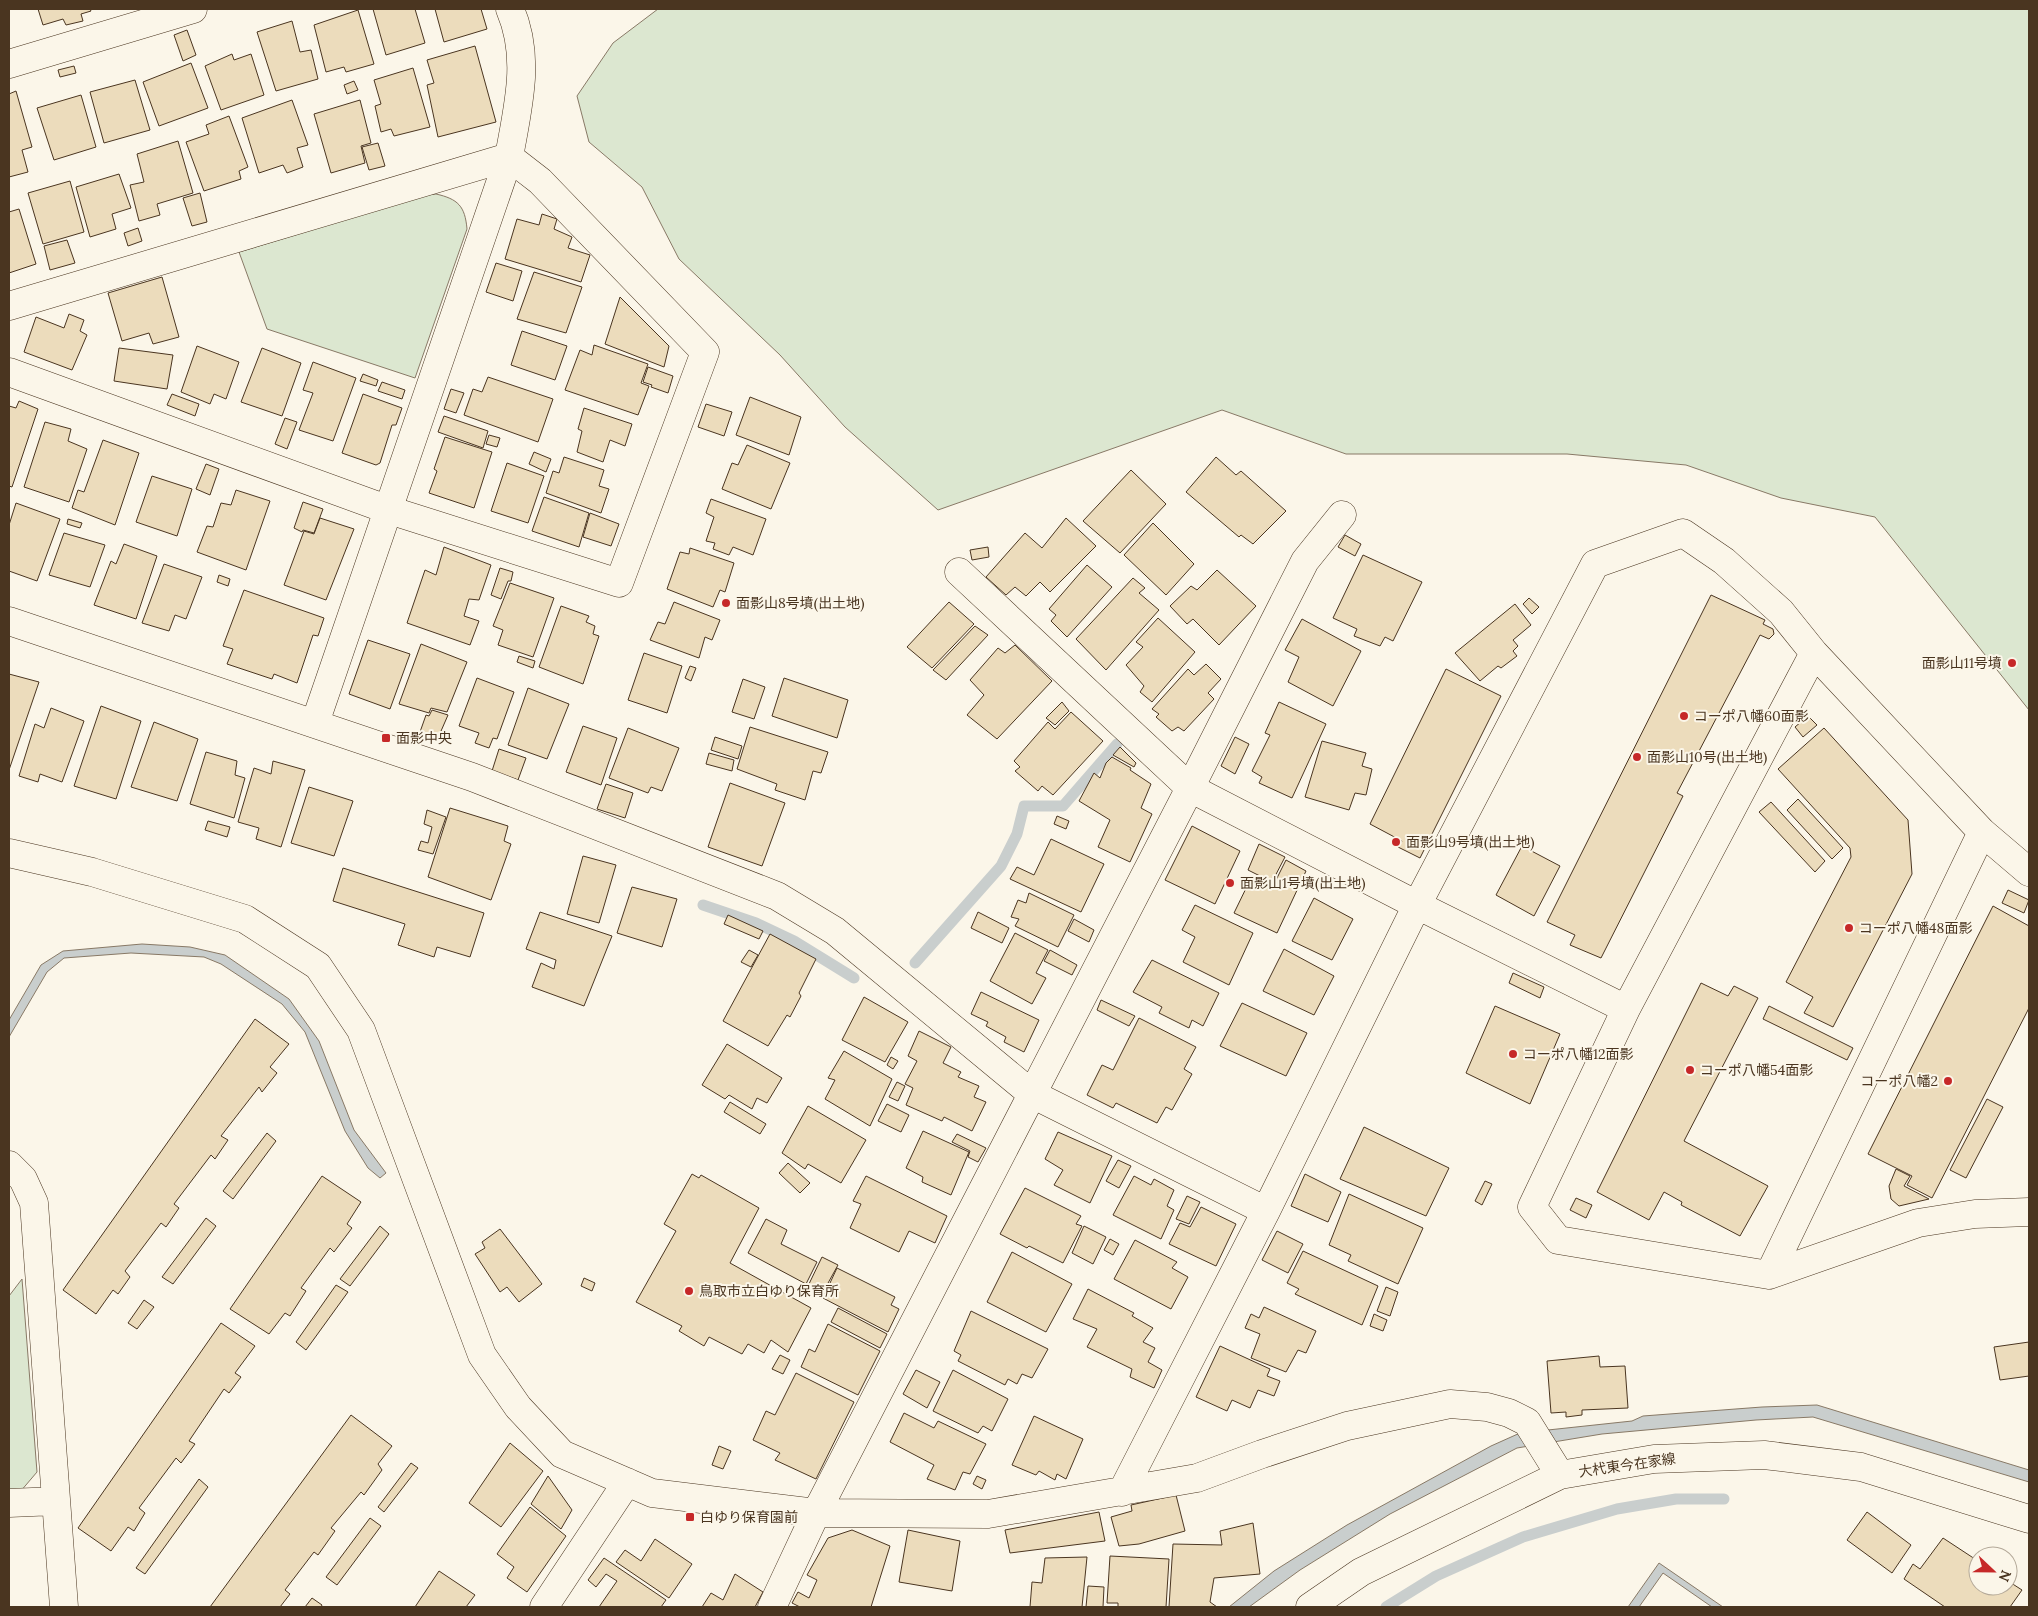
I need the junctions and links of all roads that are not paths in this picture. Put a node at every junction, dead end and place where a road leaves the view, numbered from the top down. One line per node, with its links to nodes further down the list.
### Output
1 (193, 9): 3 (street)
2 (510, 9): 4 (street)
3 (9, 64)
4 (509, 157): 5 (street); 7 (street); 7 (street)
5 (9, 306)
6 (9, 372): 7 (street)
7 (389, 510): 12 (street)
8 (1342, 515): 13 (street)
9 (959, 572): 13 (street)
10 (9, 621): 12 (street)
11 (1814, 653): 14 (street); 17 (street); 18 (street)
12 (316, 724): 19 (street)
13 (1190, 788): 17 (street); 19 (street)
14 (1982, 832): 16 (street); 23 (street)
15 (9, 853): 25 (street)
16 (2029, 872)
17 (1417, 905): 18 (street); 21 (street)
18 (1626, 1009): 23 (street)
19 (1032, 1094): 21 (street); 29 (street)
20 (9, 1165): 27 (street)
21 (1266, 1211): 26 (street)
22 (2029, 1212): 23 (street)
23 (1769, 1275)
24 (1560, 1475): 26 (street); 30 (street, 大杙東今在家線); 34 (street, 大杙東今在家線)
25 (627, 1482): 29 (street); 32 (street)
26 (1122, 1492): 29 (street)
27 (56, 1501): 28 (street); 31 (street)
28 (9, 1503)
29 (816, 1513): 33 (street)
30 (2029, 1519)
31 (64, 1607)
32 (544, 1607)
33 (772, 1607)
34 (1310, 1607)

